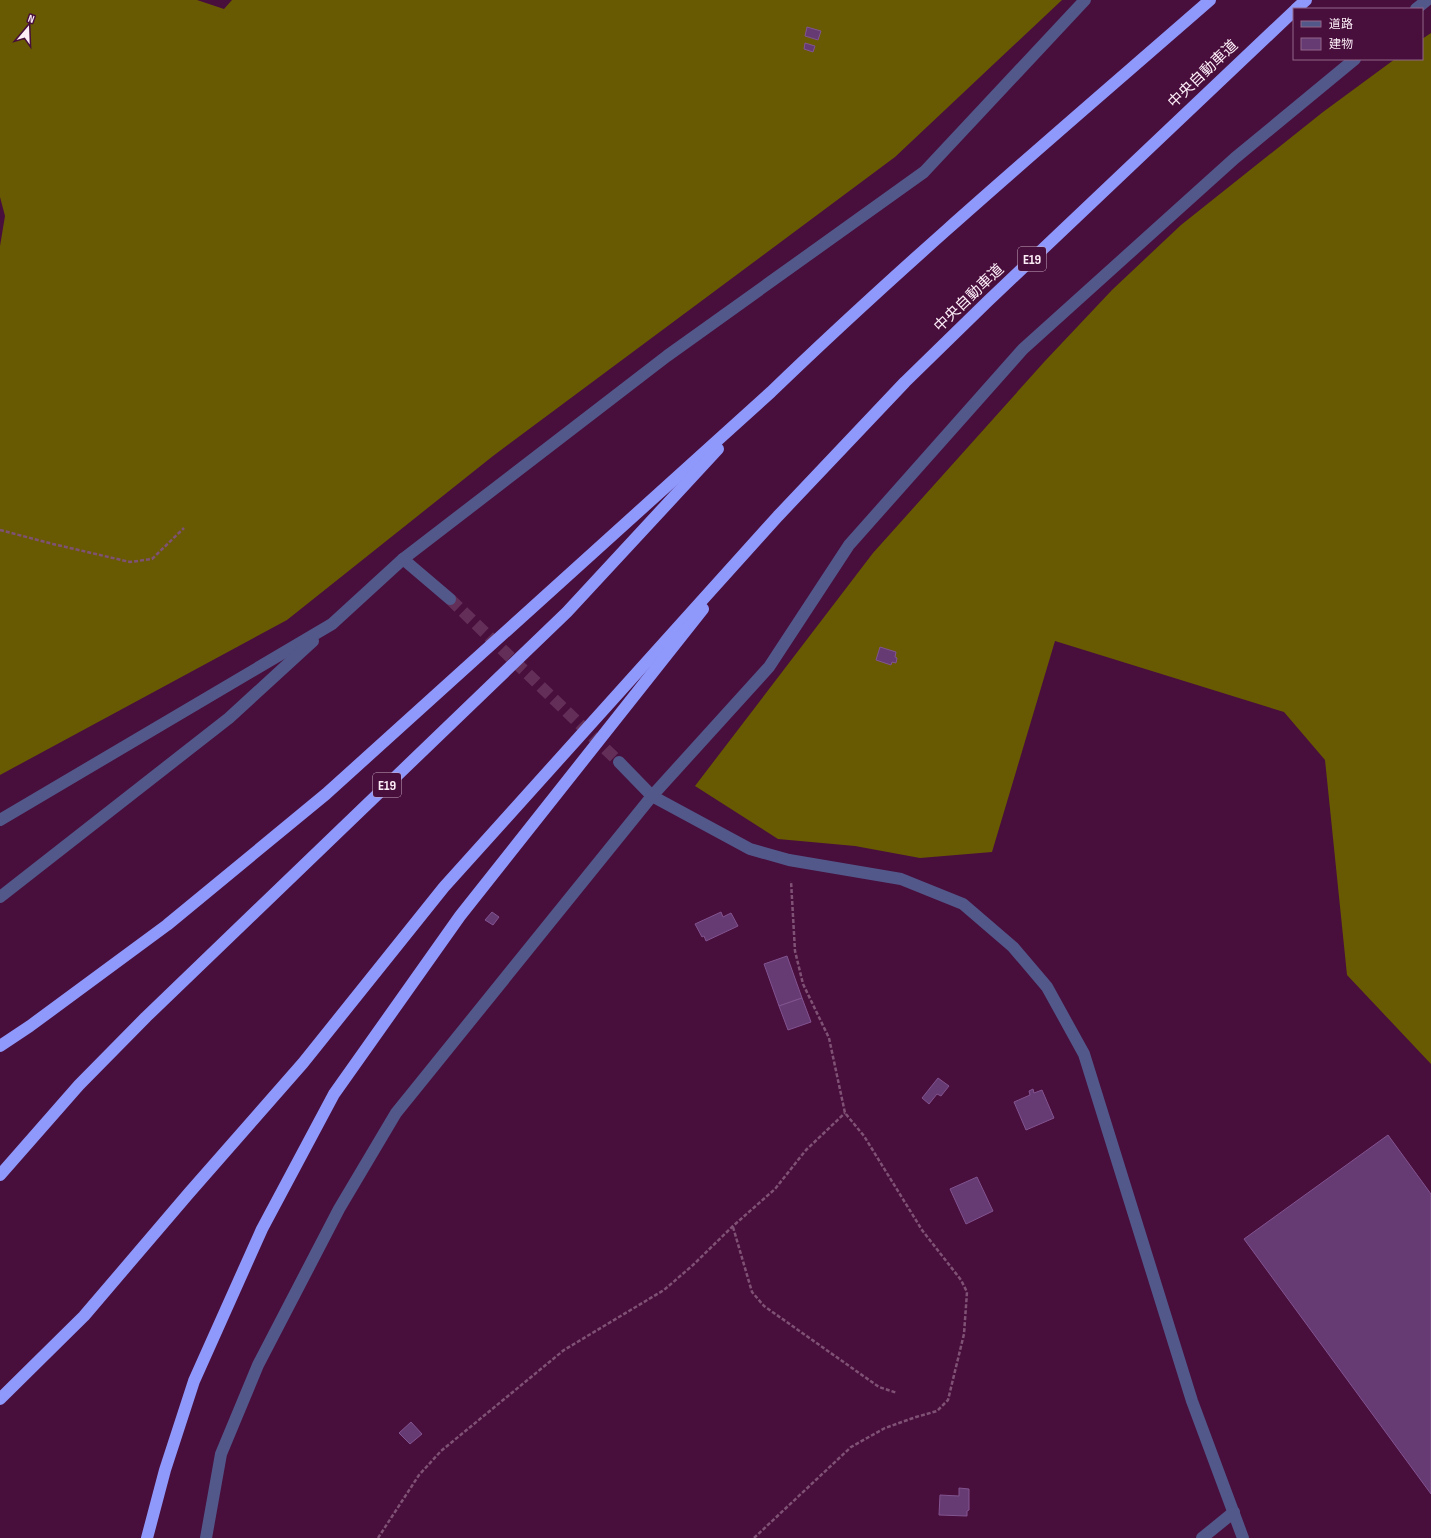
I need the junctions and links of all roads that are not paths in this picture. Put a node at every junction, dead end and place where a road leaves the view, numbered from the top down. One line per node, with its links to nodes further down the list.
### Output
1 (1085, 0): 11 (street)
2 (1210, 0): 9 (highway, E19)
3 (1306, 0): 5 (highway, 中央自動車道 / E19)
4 (1427, 0): 6 (street)
5 (1297, 8)
6 (1417, 8)
7 (1293, 12): 10 (highway, 中央自動車道 / E19)
8 (1354, 60): 15 (street)
9 (771, 392): 18 (highway, E19); 19 (highway, E19)
10 (778, 516): 20 (highway); 22 (highway)
11 (403, 559): 12 (street); 13 (street)
12 (450, 599)
13 (332, 624): 16 (street); 17 (street)
14 (619, 762): 15 (street)
15 (652, 796): 21 (street); 23 (street)
16 (0, 820)
17 (0, 897)
18 (0, 1046)
19 (0, 1175)
20 (0, 1399)
21 (1234, 1512): 24 (street); 25 (street)
22 (147, 1538)
23 (206, 1538)
24 (1202, 1538)
25 (1243, 1538)

